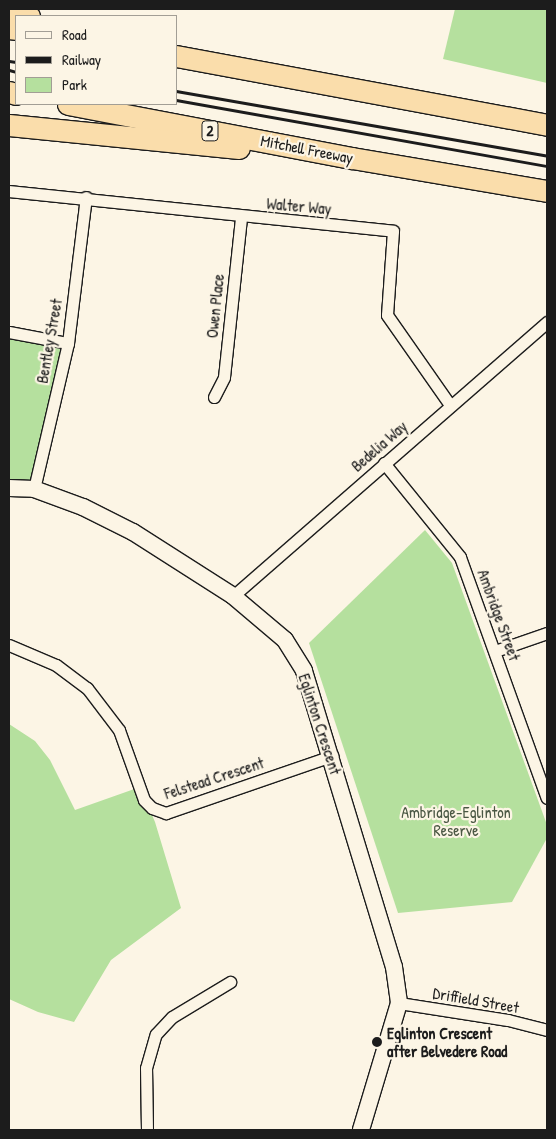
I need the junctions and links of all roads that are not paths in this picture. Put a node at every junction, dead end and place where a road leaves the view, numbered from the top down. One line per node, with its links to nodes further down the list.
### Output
1 (9, 10): 2 (highway)
2 (26, 15)
3 (178, 56): 6 (highway)
4 (73, 105): 7 (highway, Mitchell Freeway / 2)
5 (9, 125): 7 (highway)
6 (547, 125)
7 (352, 158): 8 (highway, Mitchell Freeway / 2)
8 (547, 190)
9 (9, 191): 10 (street, Walter Way)
10 (86, 197): 11 (street, Walter Way); 14 (street, Bentley Street)
11 (241, 217): 15 (street, Owen Place); 16 (street, Walter Way)
12 (547, 322): 16 (street, Bedelia Way)
13 (9, 332): 14 (street)
14 (68, 343): 19 (street, Bentley Street)
15 (214, 397)
16 (450, 405): 17 (street, Bedelia Way)
17 (384, 463): 20 (street, Bedelia Way); 23 (street, Ambridge Street)
18 (9, 488): 19 (street, Eglinton Crescent)
19 (34, 489): 20 (street, Eglinton Crescent)
20 (233, 596): 24 (street, Eglinton Crescent)
21 (547, 633): 23 (street)
22 (9, 645): 24 (street, Felstead Crescent)
23 (495, 651): 25 (street, Ambridge Street)
24 (332, 756): 27 (street, Eglinton Crescent)
25 (547, 798)
26 (230, 982): 30 (street)
27 (398, 1003): 28 (street, Driffield Street); 29 (street, Eglinton Crescent)
28 (547, 1030)
29 (375, 1091): 31 (street, Eglinton Crescent); 32 (street, Eglinton Crescent)
30 (147, 1130)
31 (361, 1130)
32 (371, 1130)

